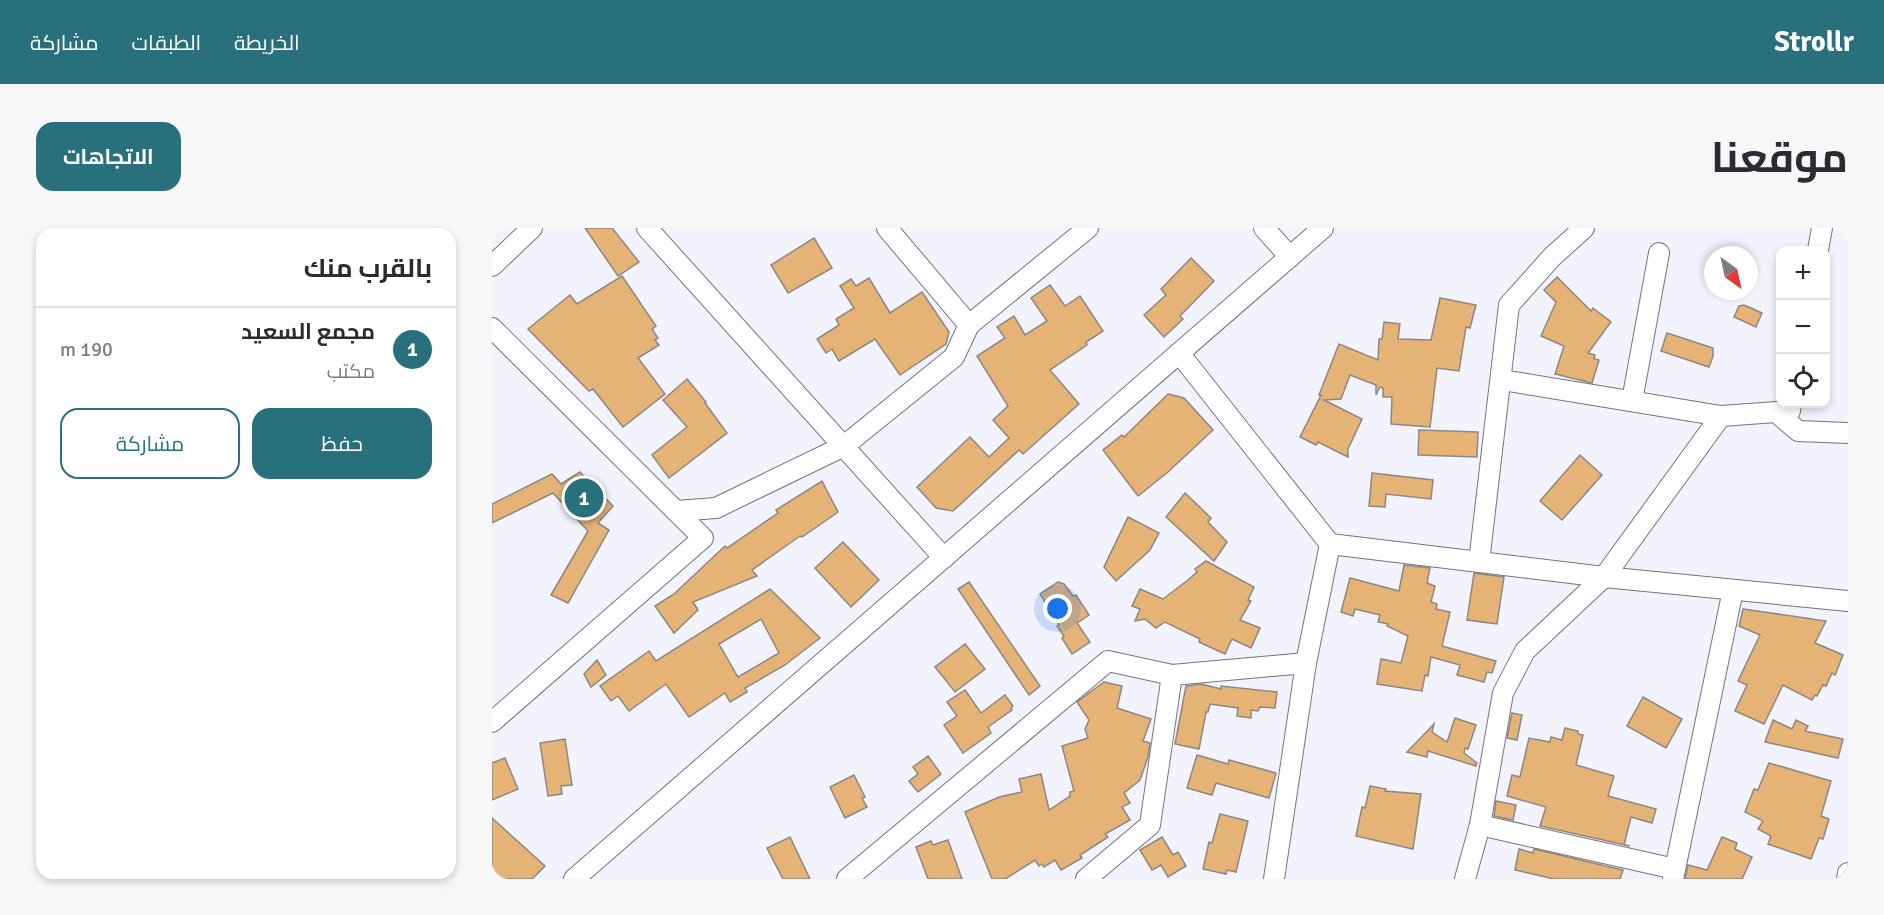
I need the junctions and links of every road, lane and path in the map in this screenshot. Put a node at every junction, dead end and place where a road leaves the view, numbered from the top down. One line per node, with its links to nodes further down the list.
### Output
1 (532, 228): 12 (street)
2 (647, 228): 22 (street)
3 (887, 228): 13 (street)
4 (1088, 228): 13 (street)
5 (1264, 228): 11 (street)
6 (1323, 228): 11 (street)
7 (1584, 228): 16 (street)
8 (1822, 228): 9 (street)
9 (1819, 246)
10 (1659, 253): 17 (street)
11 (1290, 256): 15 (street)
12 (492, 266)
13 (969, 325): 22 (street)
14 (492, 328): 23 (street)
15 (1179, 353): 24 (street); 25 (street)
16 (1502, 380): 17 (street); 26 (street)
17 (1632, 401): 20 (street)
18 (1777, 408): 20 (street)
19 (1785, 408): 21 (street)
20 (1721, 416): 27 (street)
21 (1848, 433)
22 (844, 446): 23 (street); 25 (street)
23 (676, 511): 32 (street)
24 (1330, 544): 26 (street); 30 (street)
25 (944, 558): 36 (street)
26 (1479, 562): 27 (street)
27 (1604, 577): 28 (street); 33 (street)
28 (1733, 590): 29 (street); 35 (street)
29 (1848, 601)
30 (1306, 663): 31 (street); 39 (street)
31 (1172, 675): 37 (street); 38 (street)
32 (492, 722)
33 (1480, 825): 35 (street); 40 (street)
34 (1848, 873): 41 (street)
35 (1674, 874)
36 (574, 879)
37 (847, 879)
38 (1086, 879)
39 (1274, 879)
40 (1465, 879)
41 (1847, 879)

